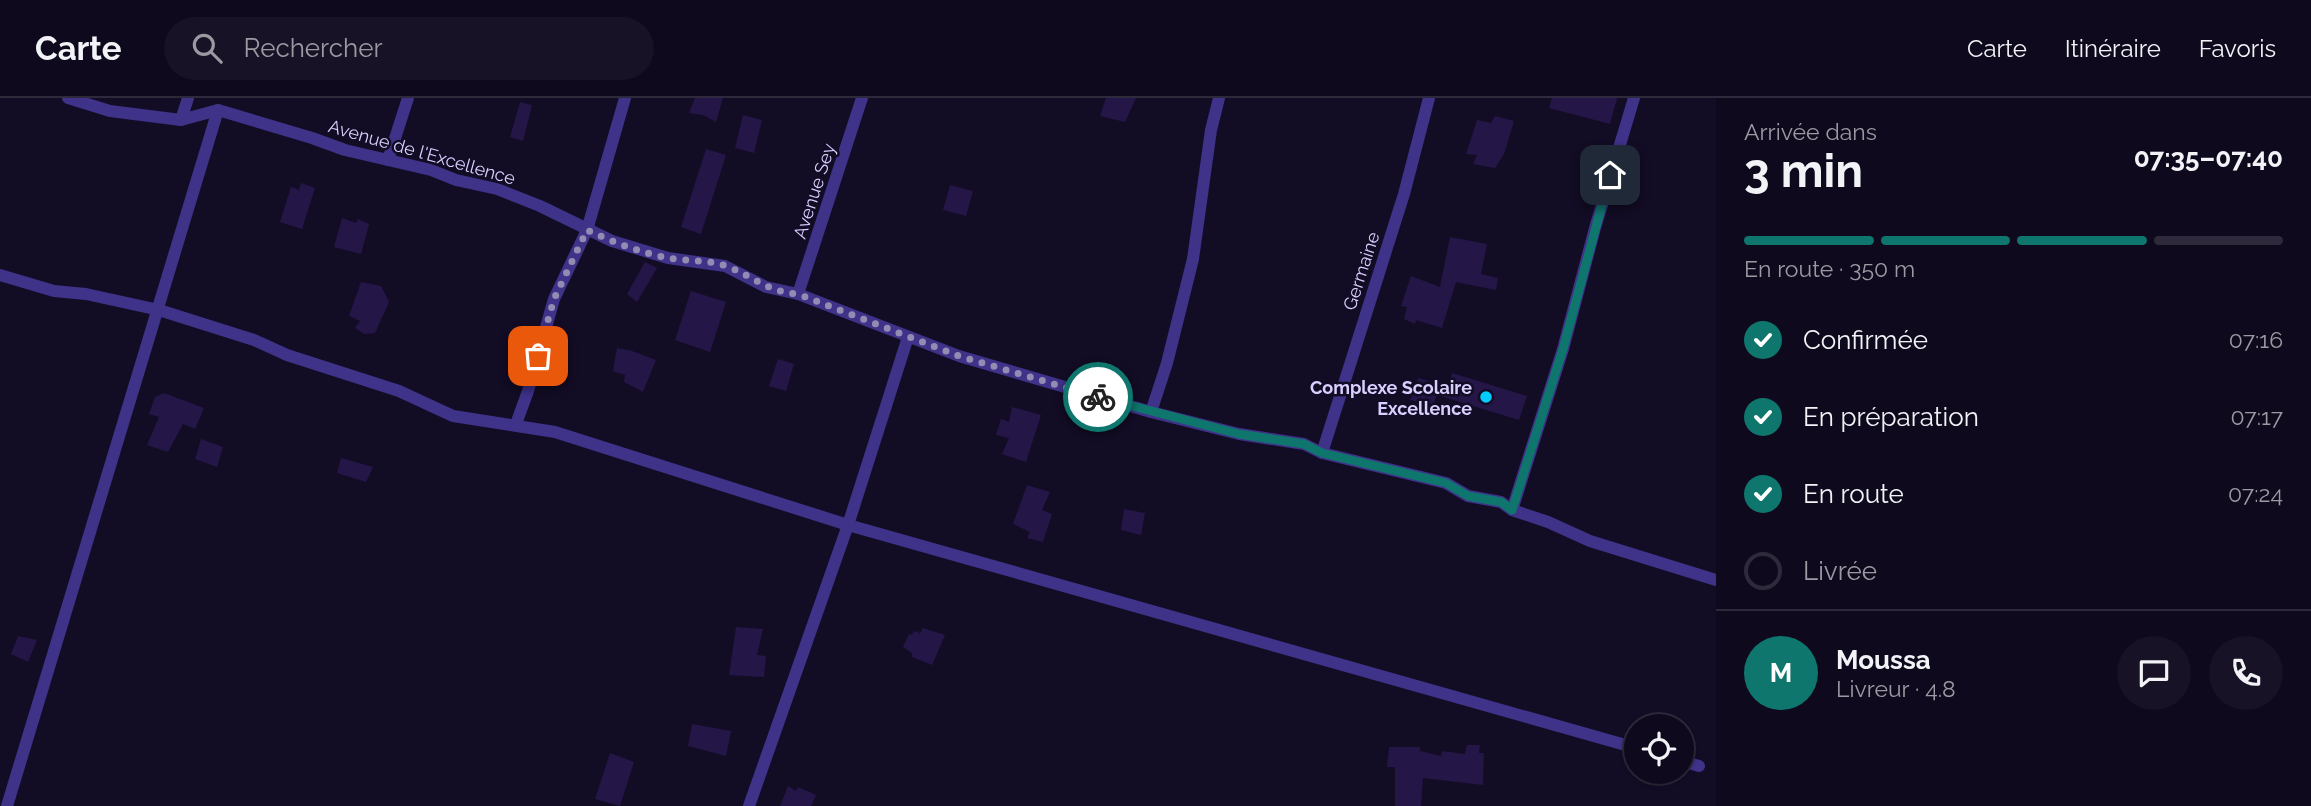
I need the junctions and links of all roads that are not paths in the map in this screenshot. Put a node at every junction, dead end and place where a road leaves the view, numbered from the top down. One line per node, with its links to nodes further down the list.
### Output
1 (68, 98): 10 (street)
2 (188, 98): 10 (street)
3 (408, 98): 11 (street)
4 (625, 98): 12 (street)
5 (862, 98): 14 (street, Avenue Sey)
6 (1219, 98): 17 (street)
7 (1429, 98): 19 (street, Germaine)
8 (1634, 98): 20 (street)
9 (218, 110): 10 (street); 11 (street, Avenue de l'Excellence); 15 (street)
10 (181, 120)
11 (388, 160): 12 (street, Avenue de l'Excellence)
12 (587, 230): 14 (street, Avenue de l'Excellence); 18 (street)
13 (0, 275): 15 (street)
14 (798, 294): 16 (street, Avenue de l'Excellence)
15 (159, 310): 18 (street); 26 (street)
16 (908, 337): 17 (street, Avenue de l'Excellence); 21 (street)
17 (1151, 412): 19 (street, Avenue de l'Excellence)
18 (516, 424): 21 (street)
19 (1322, 453): 20 (street, Avenue de l'Excellence)
20 (1512, 510): 22 (street, Avenue de l'Excellence)
21 (848, 525): 23 (street); 27 (street)
22 (1716, 580)
23 (1624, 745)
24 (1694, 765): 25 (street)
25 (1699, 766)
26 (6, 806)
27 (749, 806)

